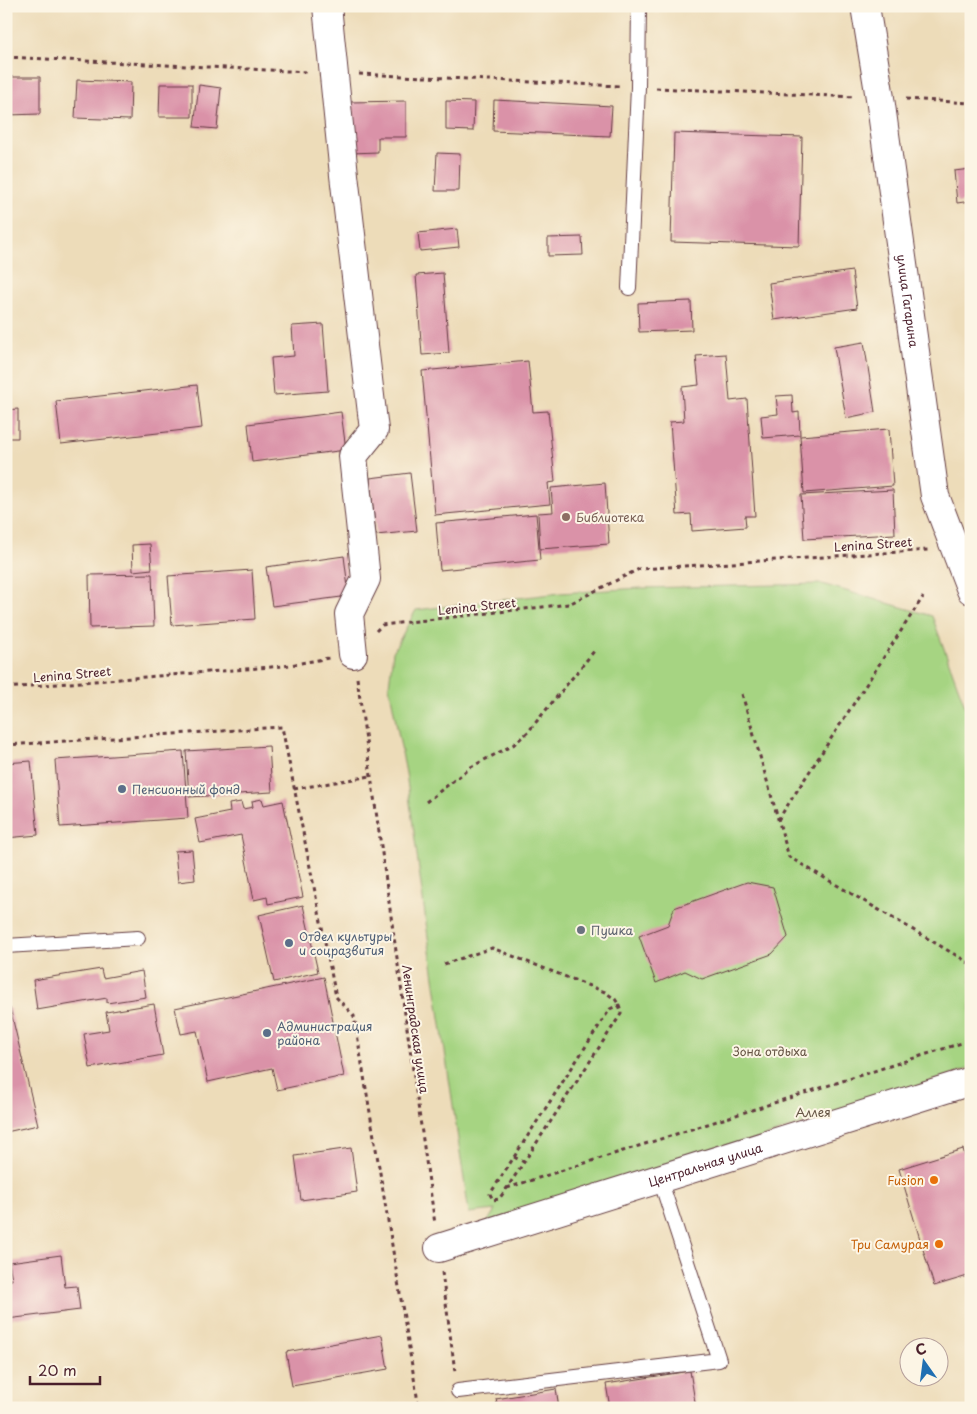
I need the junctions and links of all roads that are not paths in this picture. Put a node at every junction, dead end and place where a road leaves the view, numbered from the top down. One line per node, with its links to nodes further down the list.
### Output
1 (327, 6): 6 (street)
2 (638, 6): 4 (lane)
3 (865, 6): 5 (street, улица Гагарина)
4 (629, 288)
5 (971, 590)
6 (353, 654)
7 (138, 938): 8 (lane)
8 (6, 946)
9 (971, 1081): 10 (street, Центральная улица)
10 (660, 1180): 11 (street, Центральная улица); 12 (lane)
11 (439, 1248)
12 (458, 1392)

